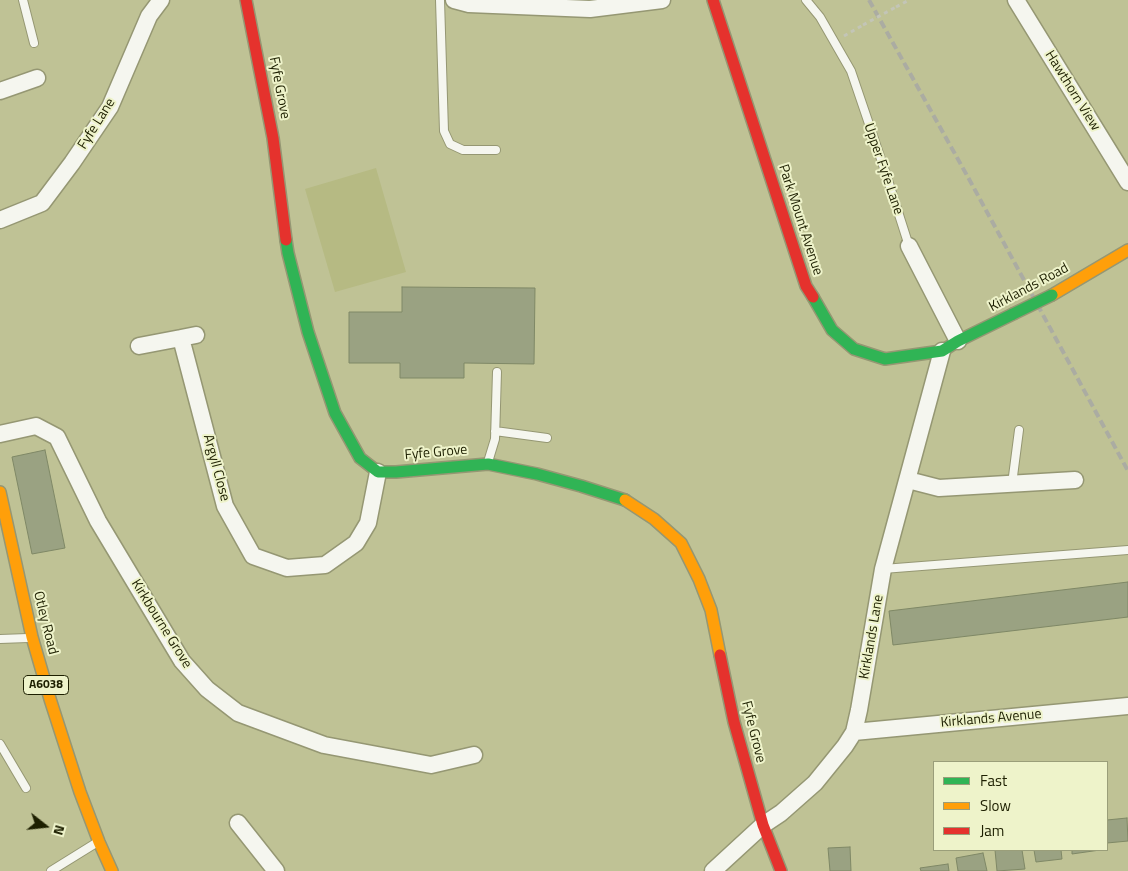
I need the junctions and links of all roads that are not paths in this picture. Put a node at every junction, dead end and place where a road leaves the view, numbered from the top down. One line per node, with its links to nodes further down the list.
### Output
1 (23, 0): 10 (lane)
2 (162, 0): 15 (street, Fyfe Lane)
3 (246, 0): 27 (street, Fyfe Grove)
4 (440, 0): 13 (lane)
5 (662, 0): 9 (street)
6 (713, 0): 20 (street, Park Mount Avenue)
7 (806, 0): 16 (lane, Upper Fyfe Lane)
8 (1016, 0): 14 (street, Hawthorn View)
9 (464, 1)
10 (34, 43)
11 (37, 78): 12 (street)
12 (0, 91)
13 (496, 150)
14 (1128, 182)
15 (0, 220)
16 (909, 246): 18 (street, Upper Fyfe Lane)
17 (1128, 250): 18 (street, Kirklands Road, bridge)
18 (958, 341): 20 (street, Kirklands Road)
19 (139, 346): 27 (street, Argyll Close)
20 (942, 351): 28 (street, Kirklands Lane)
21 (497, 372): 23 (lane)
22 (1019, 430): 30 (lane)
23 (496, 431): 25 (lane); 26 (lane)
24 (0, 434): 40 (street, Kirkbourne Grove)
25 (547, 438)
26 (488, 464): 27 (street, Fyfe Grove); 43 (street, Fyfe Grove)
27 (378, 472)
28 (908, 480): 30 (street); 34 (street, Kirklands Lane)
29 (1075, 480): 30 (street)
30 (1012, 484)
31 (0, 492): 32 (street, Otley Road / A6038)
32 (3, 523): 35 (street, Otley Road / A6038)
33 (1128, 550): 34 (lane)
34 (884, 569): 38 (street, Kirklands Lane)
35 (32, 637): 36 (lane); 44 (street, Otley Road / A6038)
36 (0, 639)
37 (1128, 706): 38 (street, Kirklands Avenue)
38 (854, 732): 43 (street, Kirklands Lane)
39 (0, 744): 41 (lane)
40 (474, 755)
41 (26, 788)
42 (238, 823): 47 (street)
43 (763, 825): 48 (street, Kirklands Lane); 49 (street, Fyfe Grove)
44 (99, 842): 45 (lane); 46 (street, Otley Road / A6038)
45 (51, 871)
46 (112, 871)
47 (276, 871)
48 (713, 871)
49 (782, 871)

